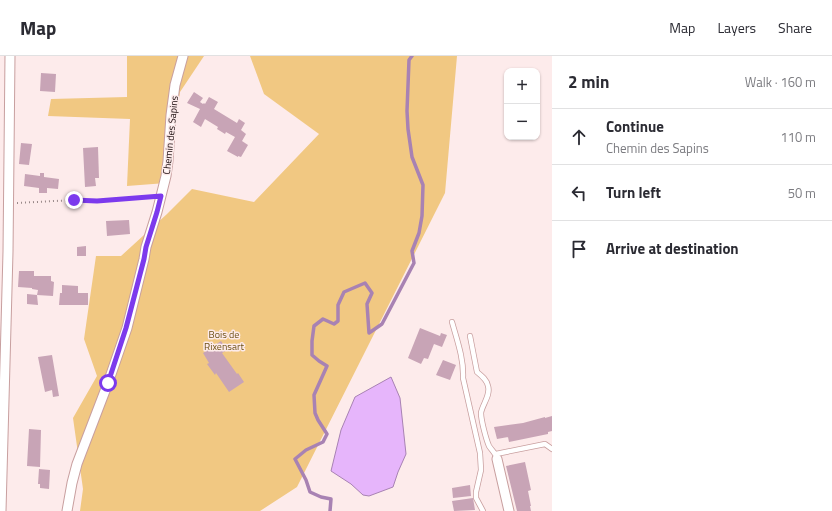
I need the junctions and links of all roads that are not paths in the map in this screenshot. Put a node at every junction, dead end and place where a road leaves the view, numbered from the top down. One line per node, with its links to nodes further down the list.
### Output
1 (10, 56): 3 (street)
2 (183, 56): 9 (street, Chemin des Sapins)
3 (4, 252): 8 (street)
4 (452, 322): 10 (lane)
5 (470, 336): 7 (lane)
6 (552, 449): 7 (lane)
7 (496, 456): 11 (street)
8 (1, 511)
9 (67, 511)
10 (483, 511)
11 (509, 511)

